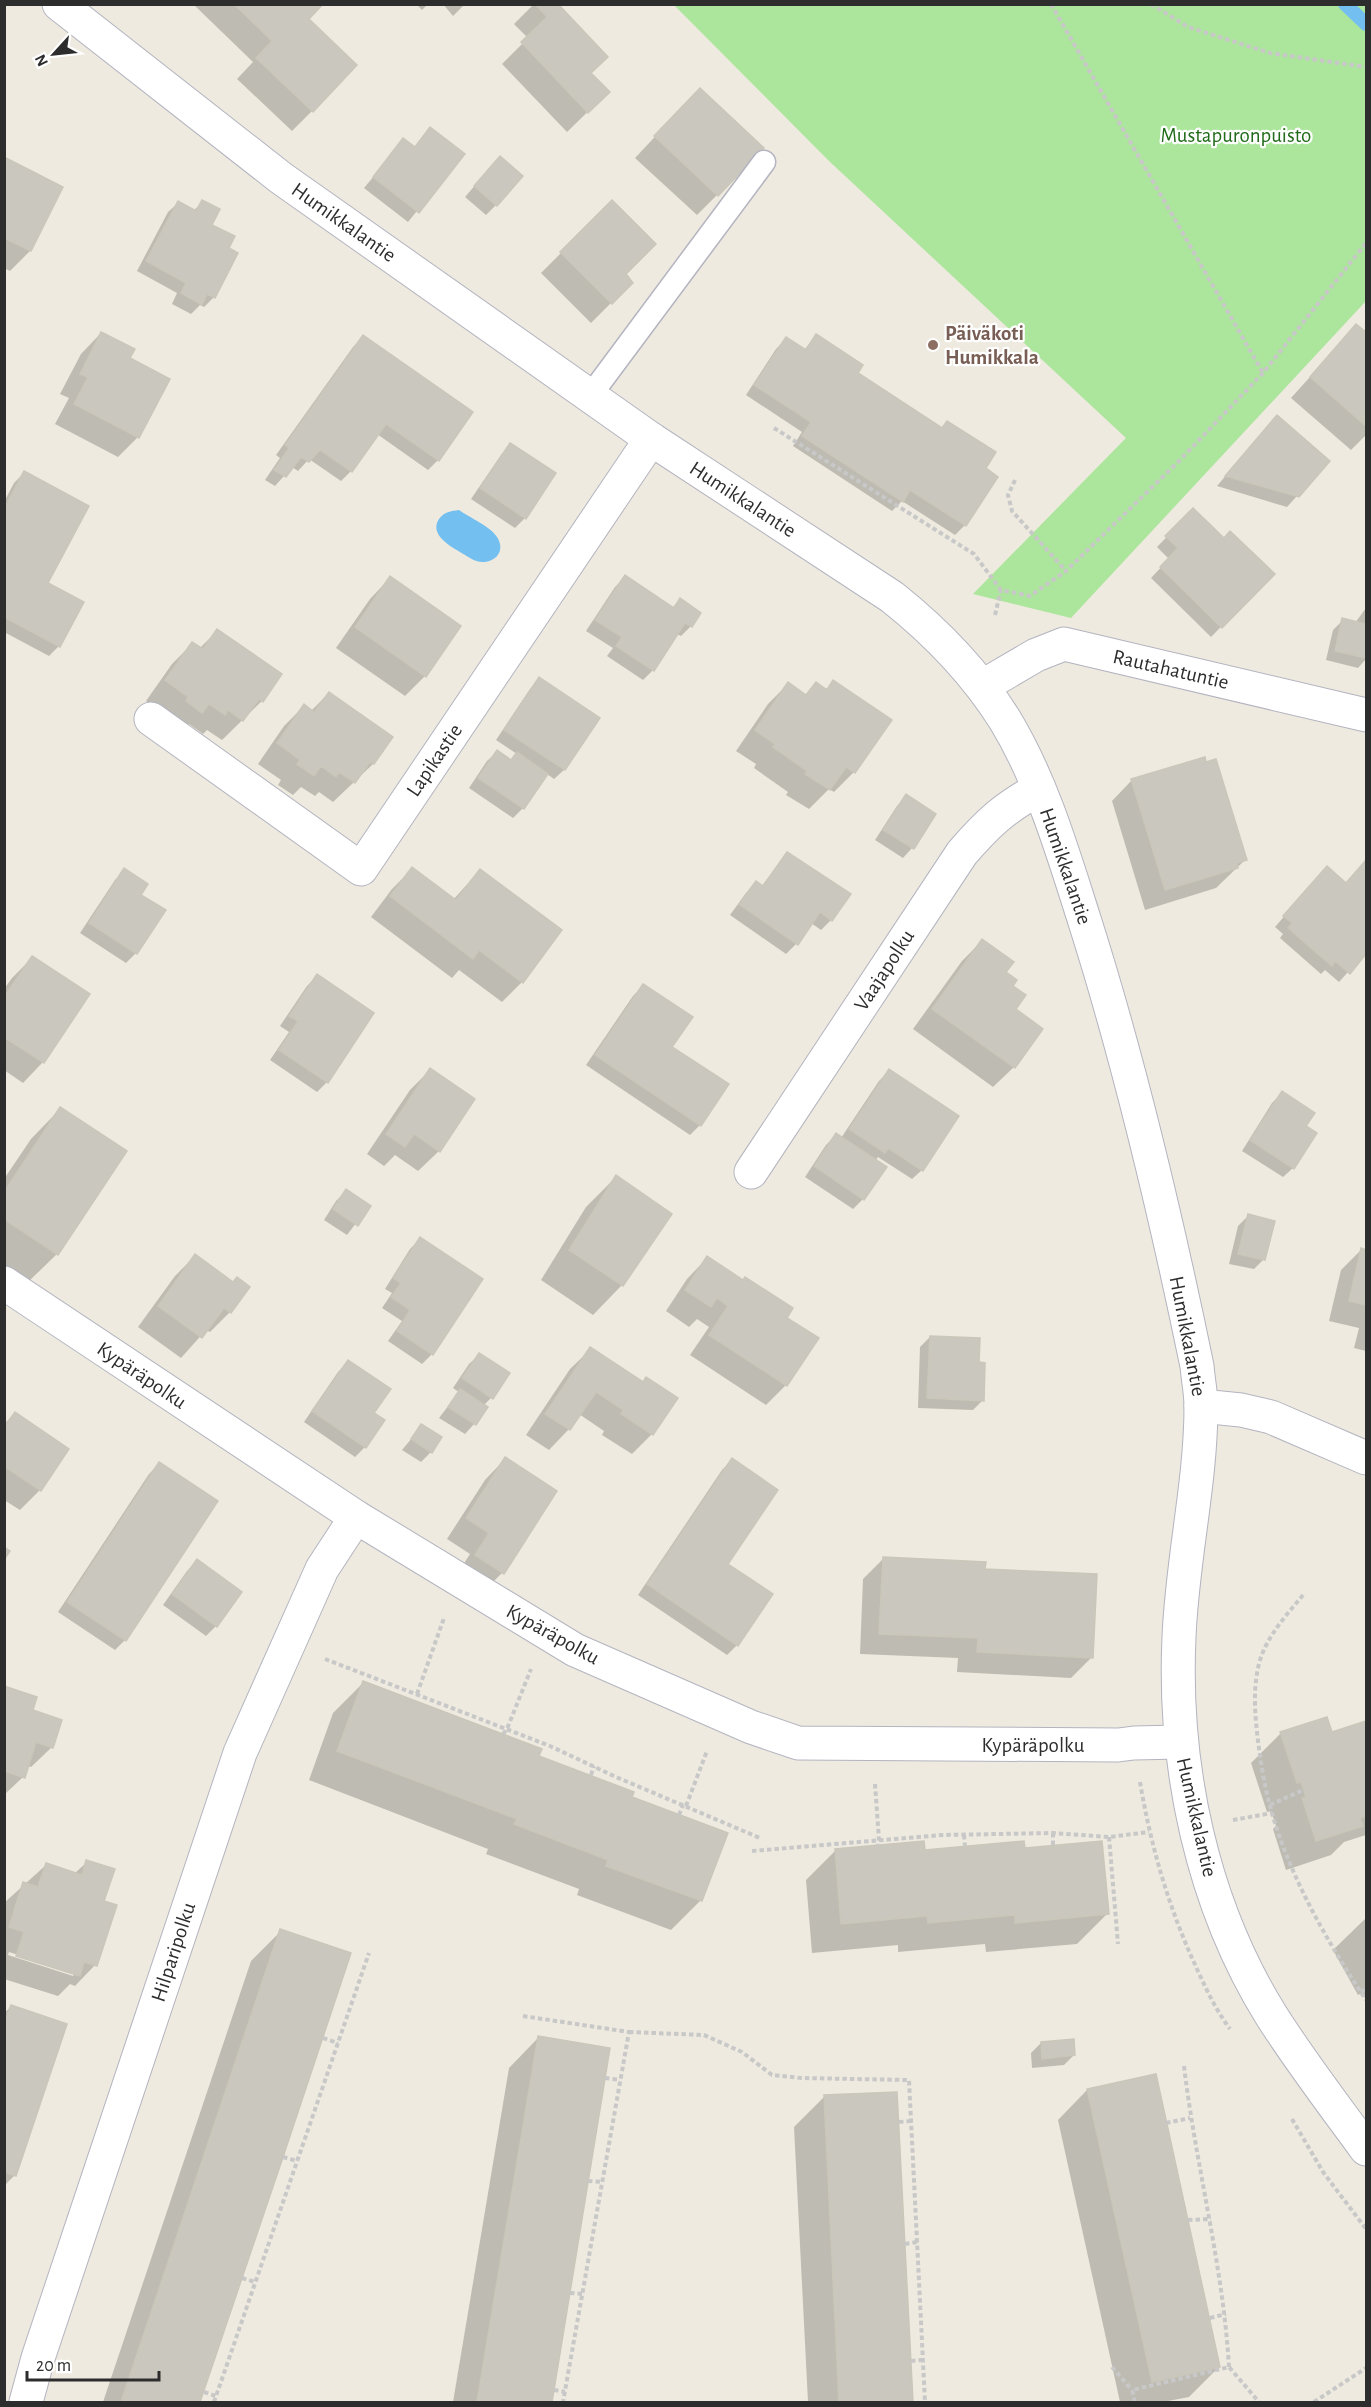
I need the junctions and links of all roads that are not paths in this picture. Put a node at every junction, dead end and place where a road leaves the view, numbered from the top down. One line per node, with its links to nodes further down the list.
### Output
1 (59, 4): 3 (street, Humikkalantie)
2 (764, 162): 3 (lane)
3 (590, 396): 4 (street, Humikkalantie)
4 (651, 439): 5 (street, Humikkalantie); 7 (street, Lapikastie)
5 (983, 686): 6 (street, Rautahatuntie); 8 (street, Humikkalantie)
6 (1366, 715)
7 (151, 719)
8 (1039, 789): 9 (street, Vaajapolku); 11 (street, Humikkalantie)
9 (751, 1172)
10 (4, 1283): 13 (street, Kypäräpolku)
11 (1201, 1406): 12 (street); 14 (street, Humikkalantie)
12 (1366, 1458)
13 (356, 1517): 14 (street, Kypäräpolku); 16 (street, Hilparipolku)
14 (1180, 1742): 15 (street, Humikkalantie)
15 (1366, 2149)
16 (26, 2403)

